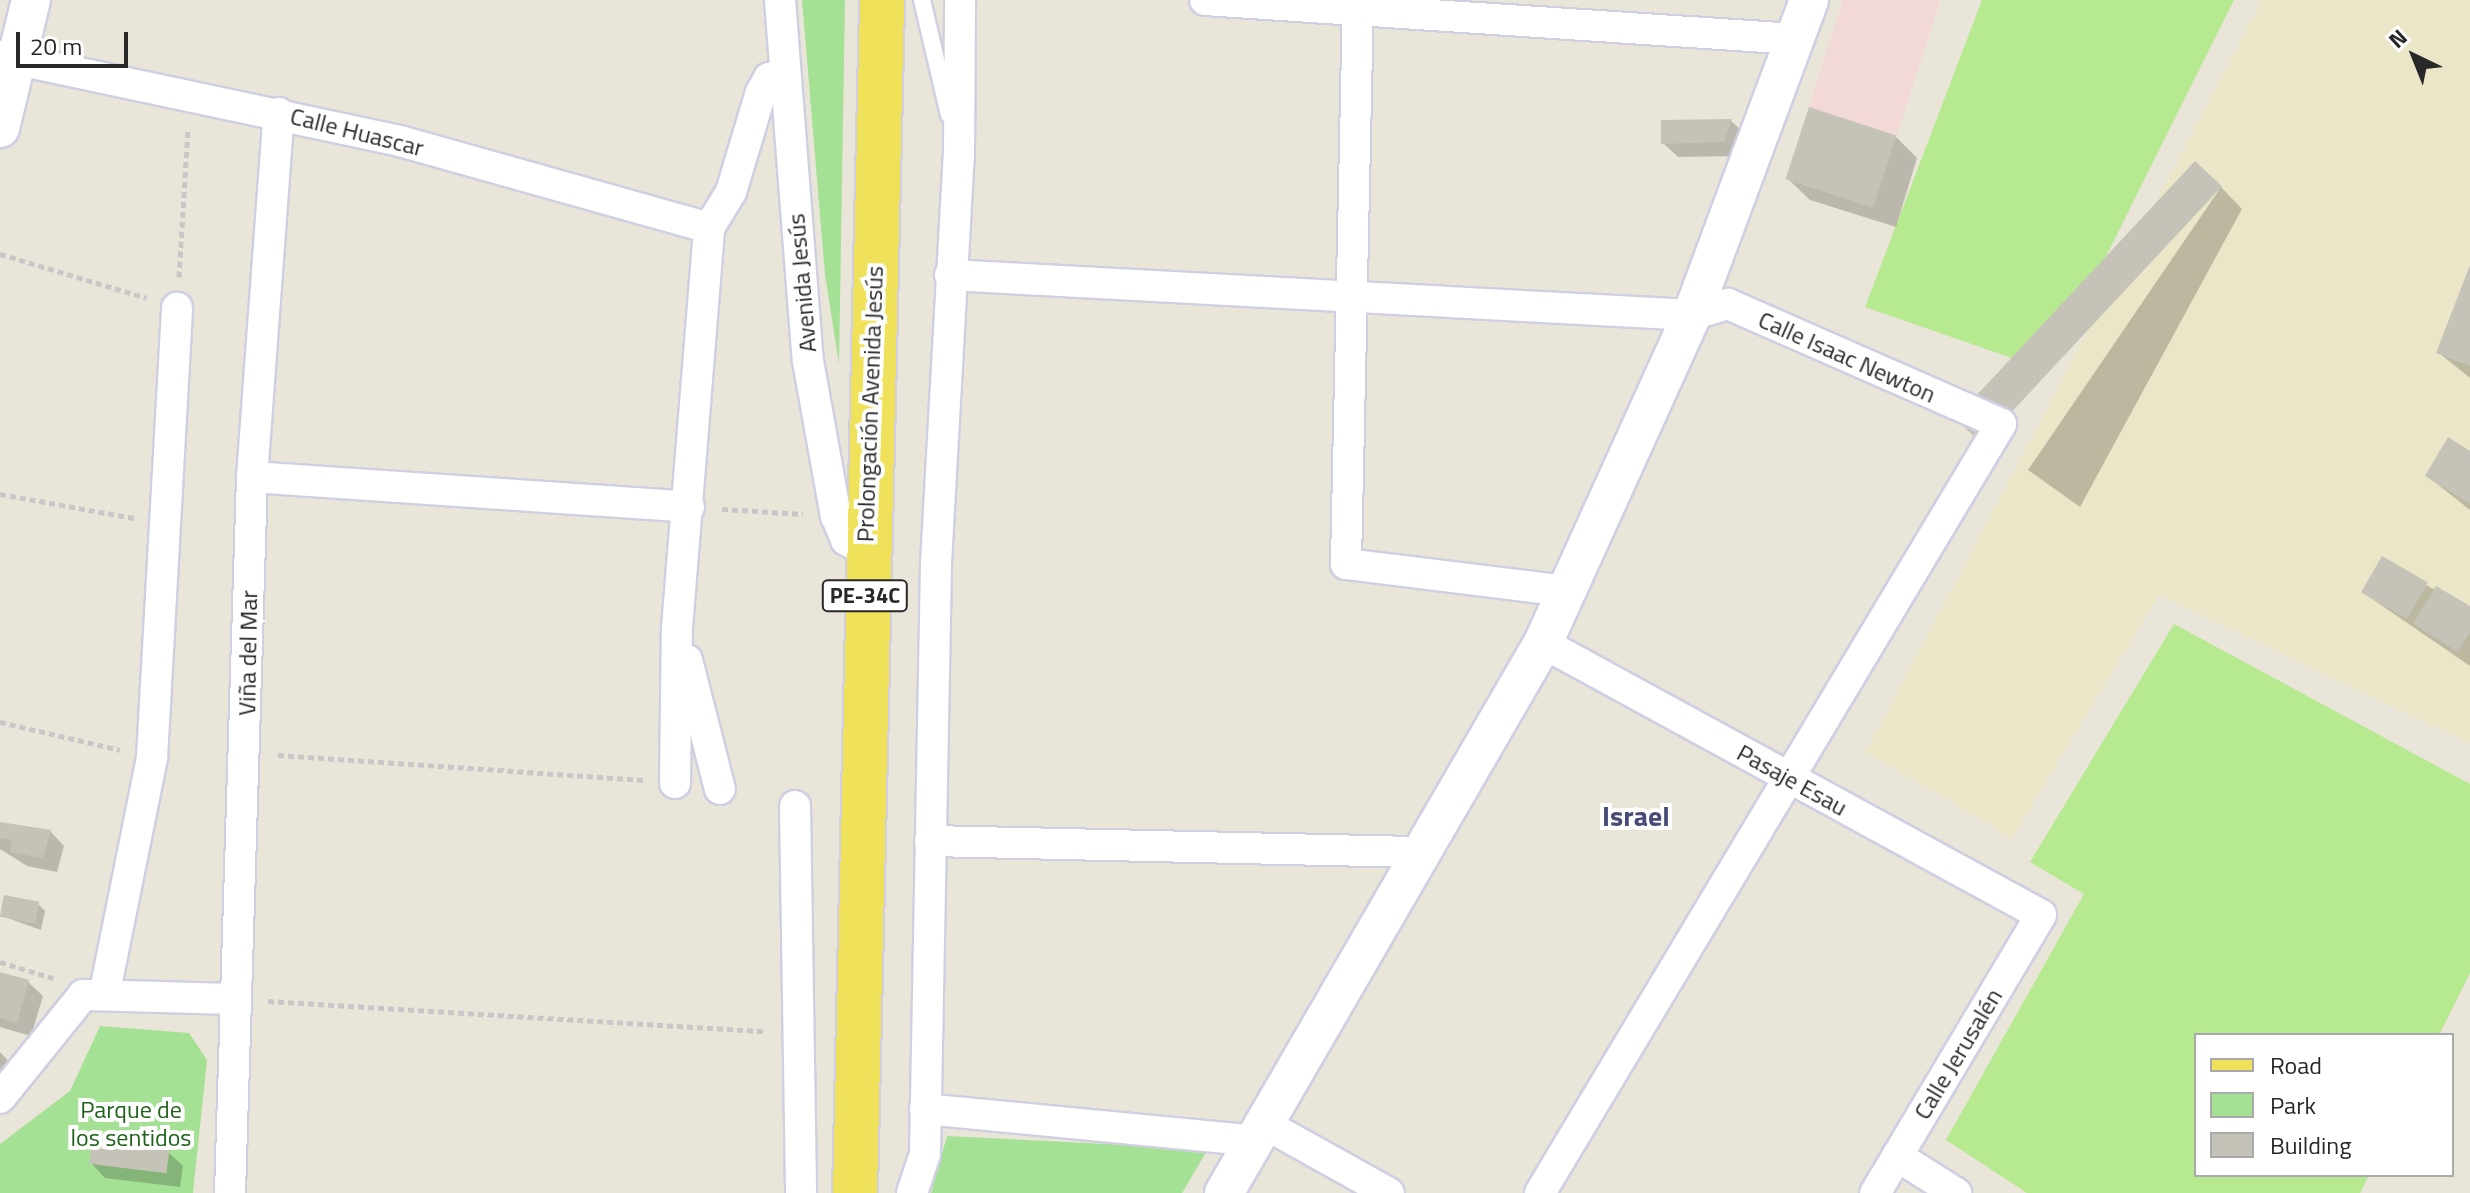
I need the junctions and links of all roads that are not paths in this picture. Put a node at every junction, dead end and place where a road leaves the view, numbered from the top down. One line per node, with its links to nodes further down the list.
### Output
1 (31, 0): 10 (street)
2 (780, 0): 11 (street, Avenida Jesús)
3 (882, 0): 22 (main road, Prolongación Avenida Jesús / PE-34C)
4 (922, 0): 14 (lane)
5 (960, 0): 14 (street)
6 (1205, 0): 8 (street)
7 (1809, 0): 9 (street)
8 (1358, 3): 9 (street); 17 (street)
9 (1796, 39): 19 (street)
10 (8, 58): 12 (street, Calle Huascar); 13 (street)
11 (784, 75): 15 (street); 22 (street, Avenida Jesús)
12 (279, 113): 15 (street, Calle Huascar); 20 (street, Viña del Mar)
13 (0, 128)
14 (959, 155): 16 (street)
15 (709, 228): 21 (street)
16 (950, 275): 17 (street, Calle Isaac Newton); 30 (street)
17 (1353, 293): 19 (street, Calle Isaac Newton); 23 (street)
18 (177, 308): 33 (street)
19 (1692, 315): 23 (street); 26 (street, Calle Isaac Newton)
20 (252, 477): 21 (street); 34 (street, Viña del Mar)
21 (689, 507): 24 (street)
22 (865, 550): 41 (main road, Prolongación Avenida Jesús / PE-34C)
23 (1567, 591): 25 (street)
24 (677, 628): 27 (street); 28 (street)
25 (1543, 643): 26 (street, Pasaje Esau); 31 (street)
26 (1789, 779): 32 (street, Pasaje Esau); 45 (street)
27 (675, 783)
28 (720, 789)
29 (795, 806): 40 (street)
30 (930, 841): 31 (street); 36 (street)
31 (1419, 852): 37 (street)
32 (2041, 915): 38 (street, Calle Jerusalén)
33 (105, 991): 34 (street); 35 (street)
34 (236, 999): 39 (street, Viña del Mar)
35 (0, 1098)
36 (925, 1109): 37 (street); 42 (street)
37 (1259, 1132): 43 (street); 44 (street)
38 (1897, 1156): 46 (street, Calle Jerusalén); 47 (street)
39 (230, 1193)
40 (801, 1193)
41 (855, 1193)
42 (912, 1193)
43 (1224, 1193)
44 (1389, 1193)
45 (1540, 1193)
46 (1875, 1193)
47 (1956, 1193)

